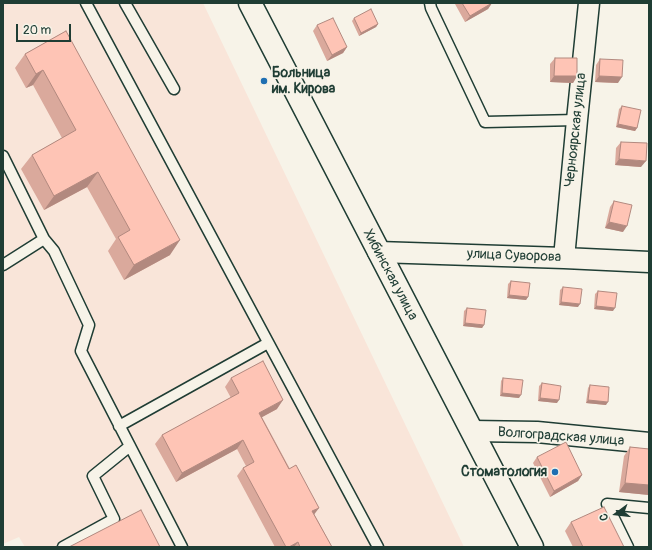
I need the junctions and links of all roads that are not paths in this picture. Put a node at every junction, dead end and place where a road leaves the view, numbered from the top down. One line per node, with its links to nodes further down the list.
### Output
1 (86, 3): 14 (lane)
2 (125, 3): 6 (lane)
3 (250, 3): 10 (street, Хибинская улица)
4 (430, 3): 7 (lane)
5 (589, 3): 7 (street, Черноярская улица)
6 (174, 90)
7 (577, 120): 11 (street, Черноярская улица)
8 (3, 156): 9 (lane)
9 (44, 239): 13 (lane); 15 (lane)
10 (378, 252): 11 (street, улица Суворова); 16 (street, Хибинская улица)
11 (564, 258): 12 (street, улица Суворова)
12 (649, 262)
13 (3, 265)
14 (268, 342): 15 (lane); 22 (lane)
15 (119, 426): 18 (lane)
16 (472, 431): 17 (street, Волгоградская улица); 23 (street, Хибинская улица)
17 (649, 444)
18 (130, 446): 20 (lane); 21 (lane)
19 (649, 508): 24 (lane)
20 (63, 547)
21 (182, 547)
22 (378, 547)
23 (532, 547)
24 (628, 547)

